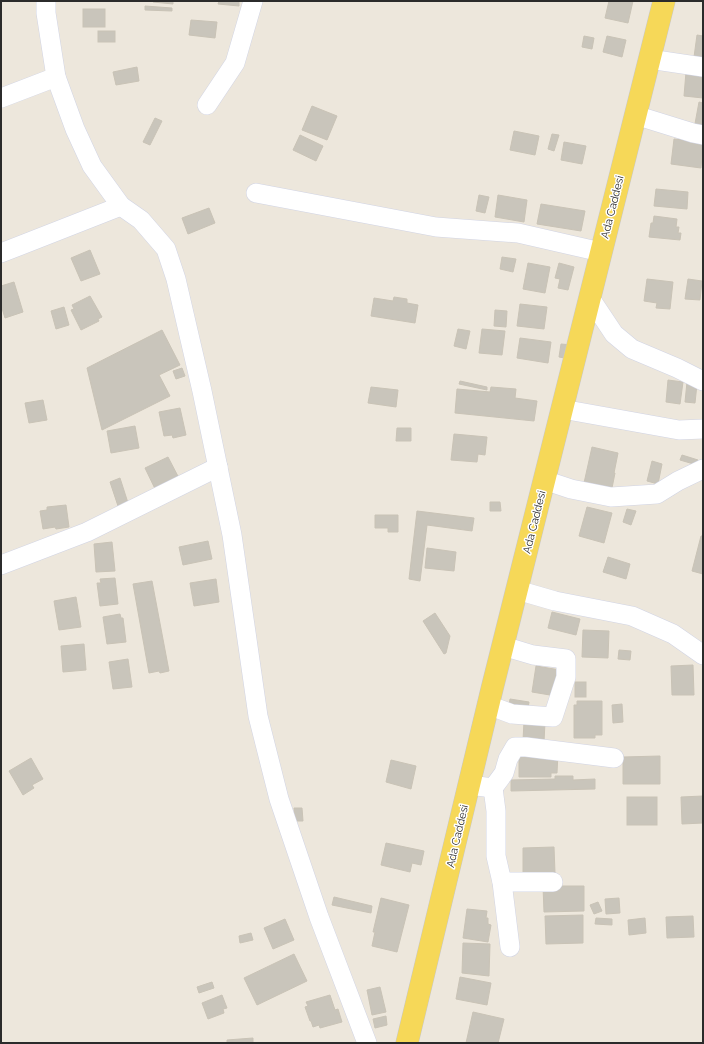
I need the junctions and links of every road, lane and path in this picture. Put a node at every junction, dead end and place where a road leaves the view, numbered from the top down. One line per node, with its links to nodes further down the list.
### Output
1 (46, 1): 6 (street)
2 (253, 1): 8 (street)
3 (664, 1): 4 (main road, Ada Caddesi)
4 (649, 59): 5 (street); 9 (main road, Ada Caddesi)
5 (703, 67)
6 (56, 77): 7 (street); 12 (street)
7 (1, 98)
8 (207, 105)
9 (635, 115): 10 (street); 14 (main road, Ada Caddesi)
10 (703, 135)
11 (256, 193): 14 (street)
12 (121, 206): 13 (street); 19 (street)
13 (1, 252)
14 (601, 252): 15 (main road, Ada Caddesi)
15 (590, 298): 16 (street); 17 (main road, Ada Caddesi)
16 (703, 381)
17 (562, 409): 18 (street); 21 (main road, Ada Caddesi)
18 (703, 429)
19 (218, 467): 22 (street); 33 (street)
20 (703, 469): 21 (street)
21 (544, 480): 23 (main road, Ada Caddesi)
22 (1, 565)
23 (517, 590): 24 (main road, Ada Caddesi); 25 (street)
24 (503, 646): 26 (main road, Ada Caddesi); 26 (street)
25 (703, 655)
26 (488, 705): 28 (main road, Ada Caddesi)
27 (614, 758): 29 (street)
28 (469, 785): 29 (street); 34 (main road, Ada Caddesi)
29 (493, 788): 30 (street)
30 (502, 882): 31 (street); 32 (street)
31 (552, 882)
32 (510, 947)
33 (367, 1043)
34 (407, 1043)

